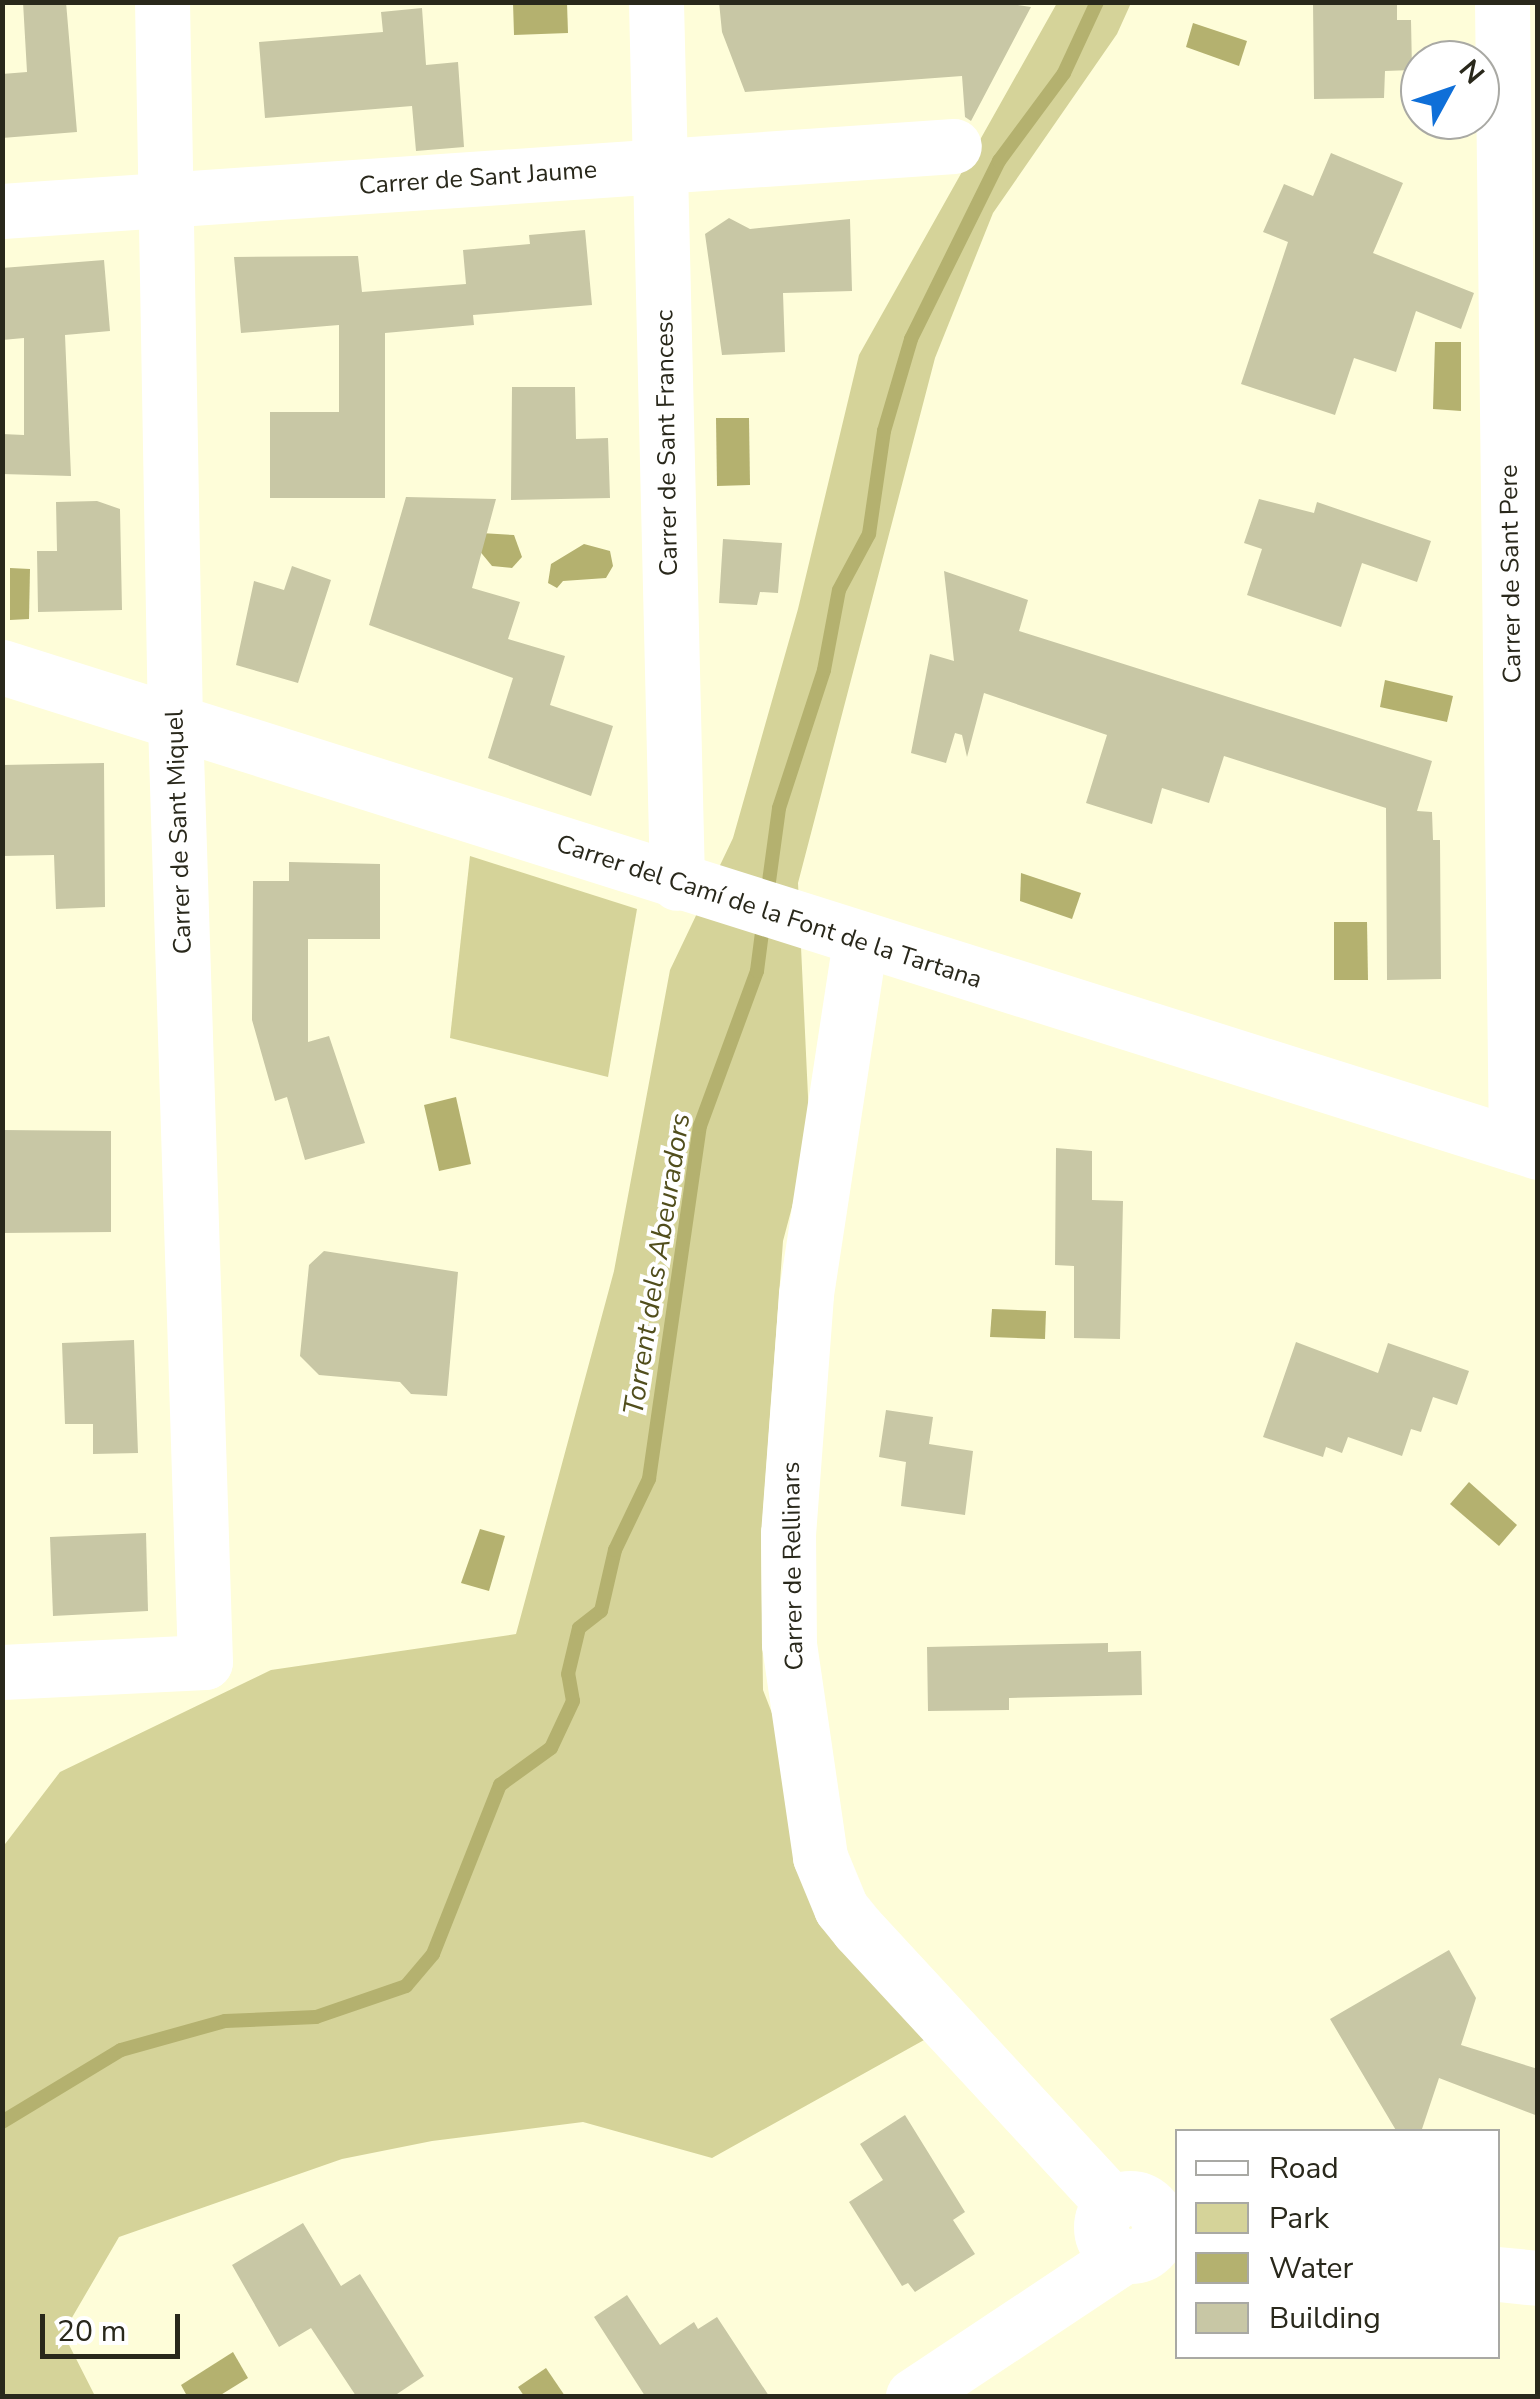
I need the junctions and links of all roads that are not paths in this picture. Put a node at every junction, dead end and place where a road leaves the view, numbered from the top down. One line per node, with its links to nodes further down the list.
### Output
1 (162, 2): 7 (street, Carrer de Sant Miquel)
2 (656, 2): 6 (street, Carrer de Sant Francesc)
3 (1502, 2): 4 (street, Carrer de Sant Pere)
4 (1522, 75): 13 (street, Carrer de Sant Pere)
5 (954, 146): 6 (street, Carrer de Sant Jaume)
6 (660, 166): 7 (street, Carrer de Sant Jaume); 11 (street, Carrer de Sant Francesc)
7 (165, 199): 8 (street, Carrer de Sant Jaume); 10 (street, Carrer de Sant Miquel)
8 (2, 211)
9 (2, 667): 10 (street, Carrer del Camí de la Font de la Tartana)
10 (175, 724): 11 (street, Carrer del Camí de la Font de la Tartana); 14 (street, Carrer de Sant Miquel)
11 (677, 883): 12 (street, Carrer del Camí de la Font de la Tartana)
12 (860, 941): 13 (street, Carrer del Camí de la Font de la Tartana); 15 (street, Carrer de Rellinars)
13 (1527, 1148)
14 (2, 1672)
15 (1143, 2228): 18 (street)
16 (1500, 2274): 17 (street)
17 (1538, 2278)
18 (912, 2396)

